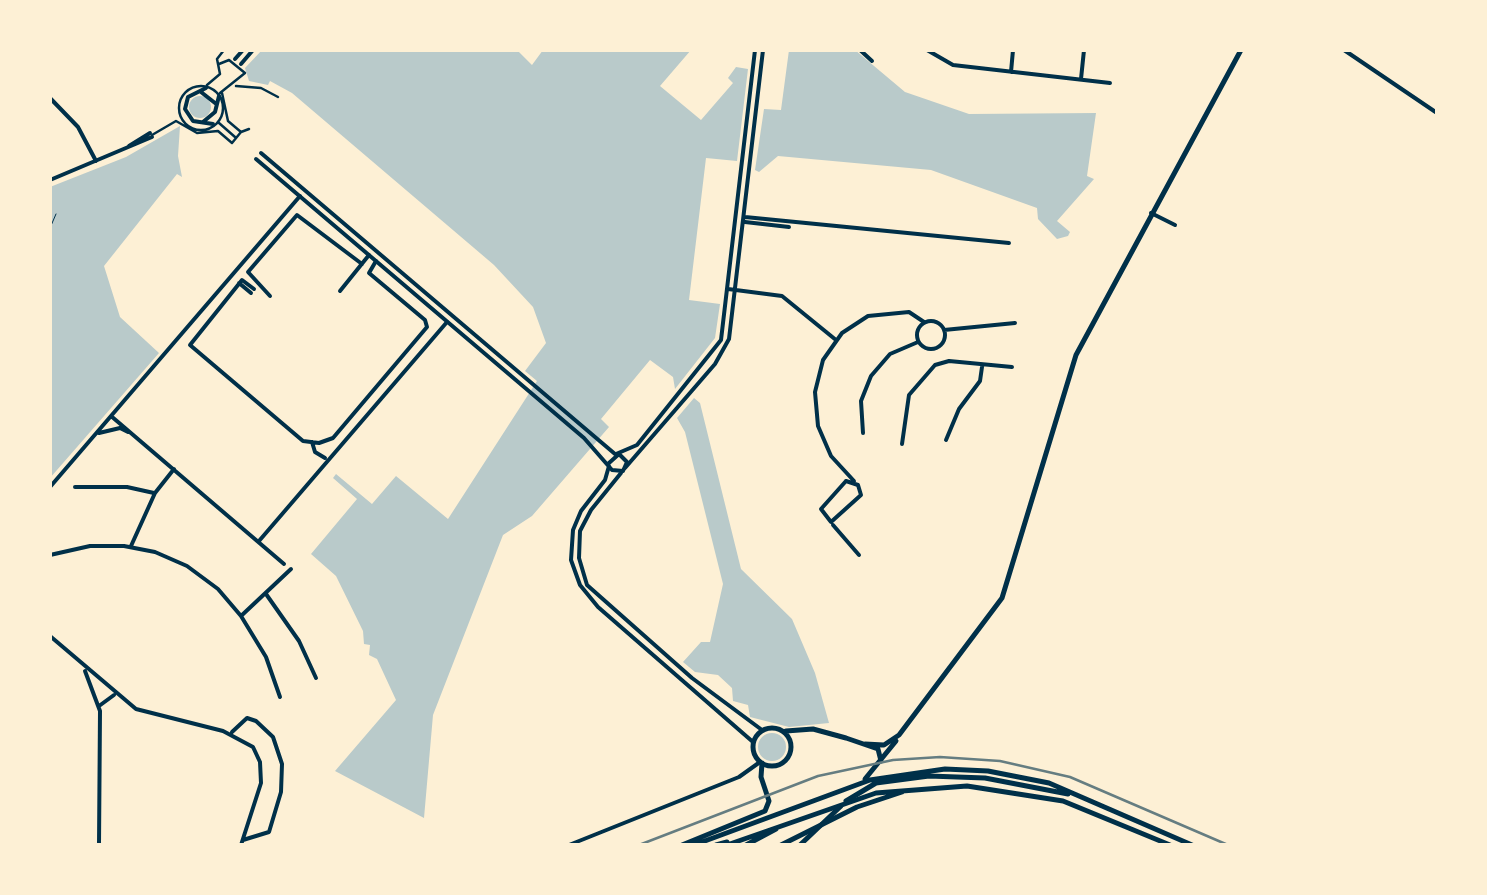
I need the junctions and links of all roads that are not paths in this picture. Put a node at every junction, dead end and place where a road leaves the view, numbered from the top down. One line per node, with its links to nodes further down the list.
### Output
1 (224, 50): 14 (street)
2 (243, 50): 12 (street)
3 (253, 50): 15 (street)
4 (756, 50): 54 (street)
5 (763, 50): 47 (street)
6 (860, 50): 13 (street)
7 (927, 50): 16 (street)
8 (1013, 50): 16 (street)
9 (1084, 50): 20 (street)
10 (1241, 50): 46 (main road)
11 (1344, 50): 31 (street)
12 (235, 59)
13 (872, 61)
14 (218, 64): 17 (street); 18 (street)
15 (241, 64)
16 (1011, 72): 20 (street)
17 (220, 74): 19 (street); 24 (street)
18 (244, 77): 19 (street); 22 (street)
19 (236, 78): 26 (street)
20 (1081, 79): 21 (street)
21 (1110, 82)
22 (245, 85): 23 (street); 27 (street)
23 (236, 86)
24 (206, 87): 25 (street); 26 (street); 30 (street)
25 (197, 92): 29 (street); 30 (street)
26 (220, 94): 29 (street); 32 (street); 38 (street)
27 (278, 97)
28 (50, 98): 43 (street)
29 (215, 103): 32 (street)
30 (182, 110): 32 (street); 33 (street); 34 (street)
31 (1437, 113)
32 (216, 118): 36 (street); 36 (street); 40 (street)
33 (176, 121): 39 (street); 40 (street)
34 (194, 121): 35 (street); 36 (street)
35 (185, 122)
36 (204, 122)
37 (249, 129): 38 (street)
38 (241, 132): 40 (street)
39 (151, 135): 43 (street)
40 (236, 138)
41 (261, 153): 77 (street)
42 (256, 159): 45 (street)
43 (96, 161): 44 (street)
44 (50, 180)
45 (300, 196): 51 (street); 69 (street)
46 (1151, 213): 48 (street); 108 (main road)
47 (745, 219): 49 (street); 50 (street); 55 (street)
48 (1175, 225)
49 (789, 227)
50 (1010, 243)
51 (369, 255): 52 (street); 53 (street)
52 (376, 261): 59 (street); 76 (street)
53 (362, 264): 57 (street); 58 (street)
54 (728, 289): 55 (street); 79 (street)
55 (738, 290): 63 (street); 83 (street)
56 (252, 291): 75 (street)
57 (340, 291)
58 (270, 296)
59 (447, 322): 77 (street); 80 (street)
60 (924, 322): 62 (street); 63 (street); 64 (street)
61 (1015, 323): 62 (street)
62 (944, 330): 65 (street)
63 (836, 340): 84 (street)
64 (918, 342): 65 (street); 72 (street)
65 (938, 348): 66 (street)
66 (946, 361): 67 (street); 78 (street)
67 (982, 367): 68 (street); 74 (street)
68 (1012, 368)
69 (121, 406): 70 (street); 71 (street)
70 (112, 416): 71 (street); 73 (street)
71 (122, 426): 73 (street); 82 (street)
72 (863, 433)
73 (95, 435): 87 (street)
74 (946, 440)
75 (312, 442): 76 (street); 80 (street)
76 (321, 442): 80 (street)
77 (596, 444): 79 (street); 81 (street)
78 (902, 444)
79 (616, 454): 81 (street); 83 (street)
80 (326, 460): 91 (street)
81 (609, 464): 83 (street); 112 (street)
82 (174, 469): 89 (street); 91 (street)
83 (624, 470): 109 (street)
84 (842, 470): 85 (street); 86 (street)
85 (854, 480): 86 (street); 90 (street)
86 (846, 481): 90 (street)
87 (50, 487)
88 (74, 487): 89 (street)
89 (155, 493): 92 (street)
90 (832, 522): 94 (street)
91 (259, 542): 95 (street)
92 (131, 546): 93 (street); 98 (street)
93 (50, 554)
94 (859, 554)
95 (284, 564)
96 (291, 569): 97 (street)
97 (266, 594): 98 (street); 101 (street)
98 (241, 616): 106 (street)
99 (50, 636): 100 (street)
100 (82, 667): 102 (street); 103 (street)
101 (316, 678)
102 (108, 687): 103 (street); 105 (street)
103 (96, 690): 104 (street); 107 (street)
104 (110, 694): 105 (street); 107 (street)
105 (118, 697): 111 (street)
106 (280, 697)
107 (99, 706): 122 (street)
108 (905, 727): 113 (main road); 115 (main road)
109 (762, 730): 110 (main road); 112 (main road)
110 (783, 731): 113 (main road); 114 (main road)
111 (231, 734): 121 (street); 121 (street)
112 (753, 742): 114 (main road)
113 (865, 744): 115 (main road)
114 (761, 763): 123 (street); 124 (main road)
115 (880, 764): 118 (main road)
116 (920, 788): 119 (main road); 129 (main road); 131 (main road)
117 (1094, 801): 118 (main road); 125 (main road); 132 (main road)
118 (844, 803): 130 (main road)
119 (788, 822): 120 (main road); 128 (main road)
120 (759, 832): 126 (main road); 127 (main road)
121 (242, 843)
122 (99, 845)
123 (569, 845)
124 (682, 845)
125 (694, 845)
126 (716, 845)
127 (727, 845)
128 (746, 845)
129 (781, 845)
130 (800, 845)
131 (1170, 845)
132 (1192, 845)

